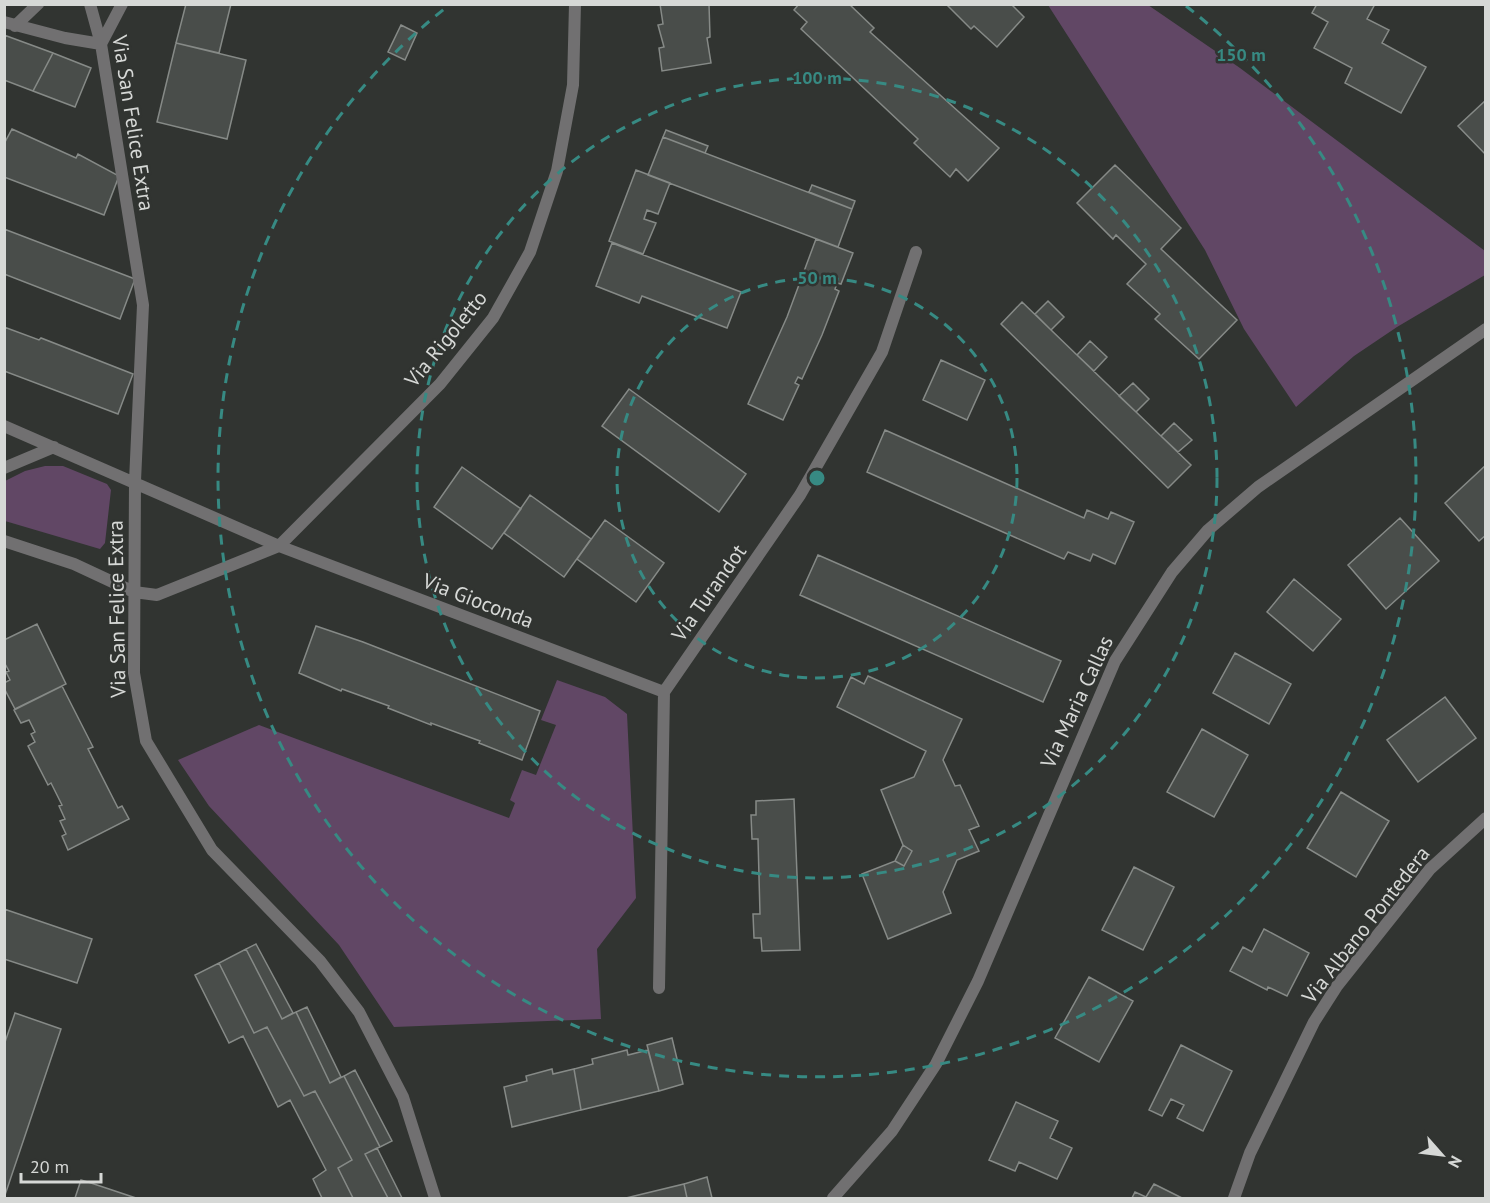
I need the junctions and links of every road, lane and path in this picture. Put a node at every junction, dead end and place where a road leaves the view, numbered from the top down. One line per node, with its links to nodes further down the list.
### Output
1 (38, 4): 5 (street)
2 (90, 4): 6 (street, Via San Felice Extra)
3 (122, 4): 6 (street)
4 (575, 4): 14 (street, Via Rigoletto)
5 (10, 24): 6 (street)
6 (101, 44): 12 (street, Via San Felice Extra)
7 (916, 252): 16 (street, Via Turandot)
8 (1485, 329): 20 (street, Via Maria Callas)
9 (4, 426): 10 (street, Via Gioconda)
10 (54, 447): 11 (street); 12 (street, Via Gioconda)
11 (4, 468)
12 (135, 481): 14 (street, Via Gioconda); 15 (street, Via San Felice Extra)
13 (4, 541): 15 (street)
14 (279, 546): 15 (street); 16 (street, Via Gioconda)
15 (134, 592): 19 (street, Via San Felice Extra)
16 (664, 692): 18 (street)
17 (1485, 818): 21 (street, Via Albano Pontedera)
18 (659, 988)
19 (435, 1198)
20 (833, 1198)
21 (1234, 1198)

